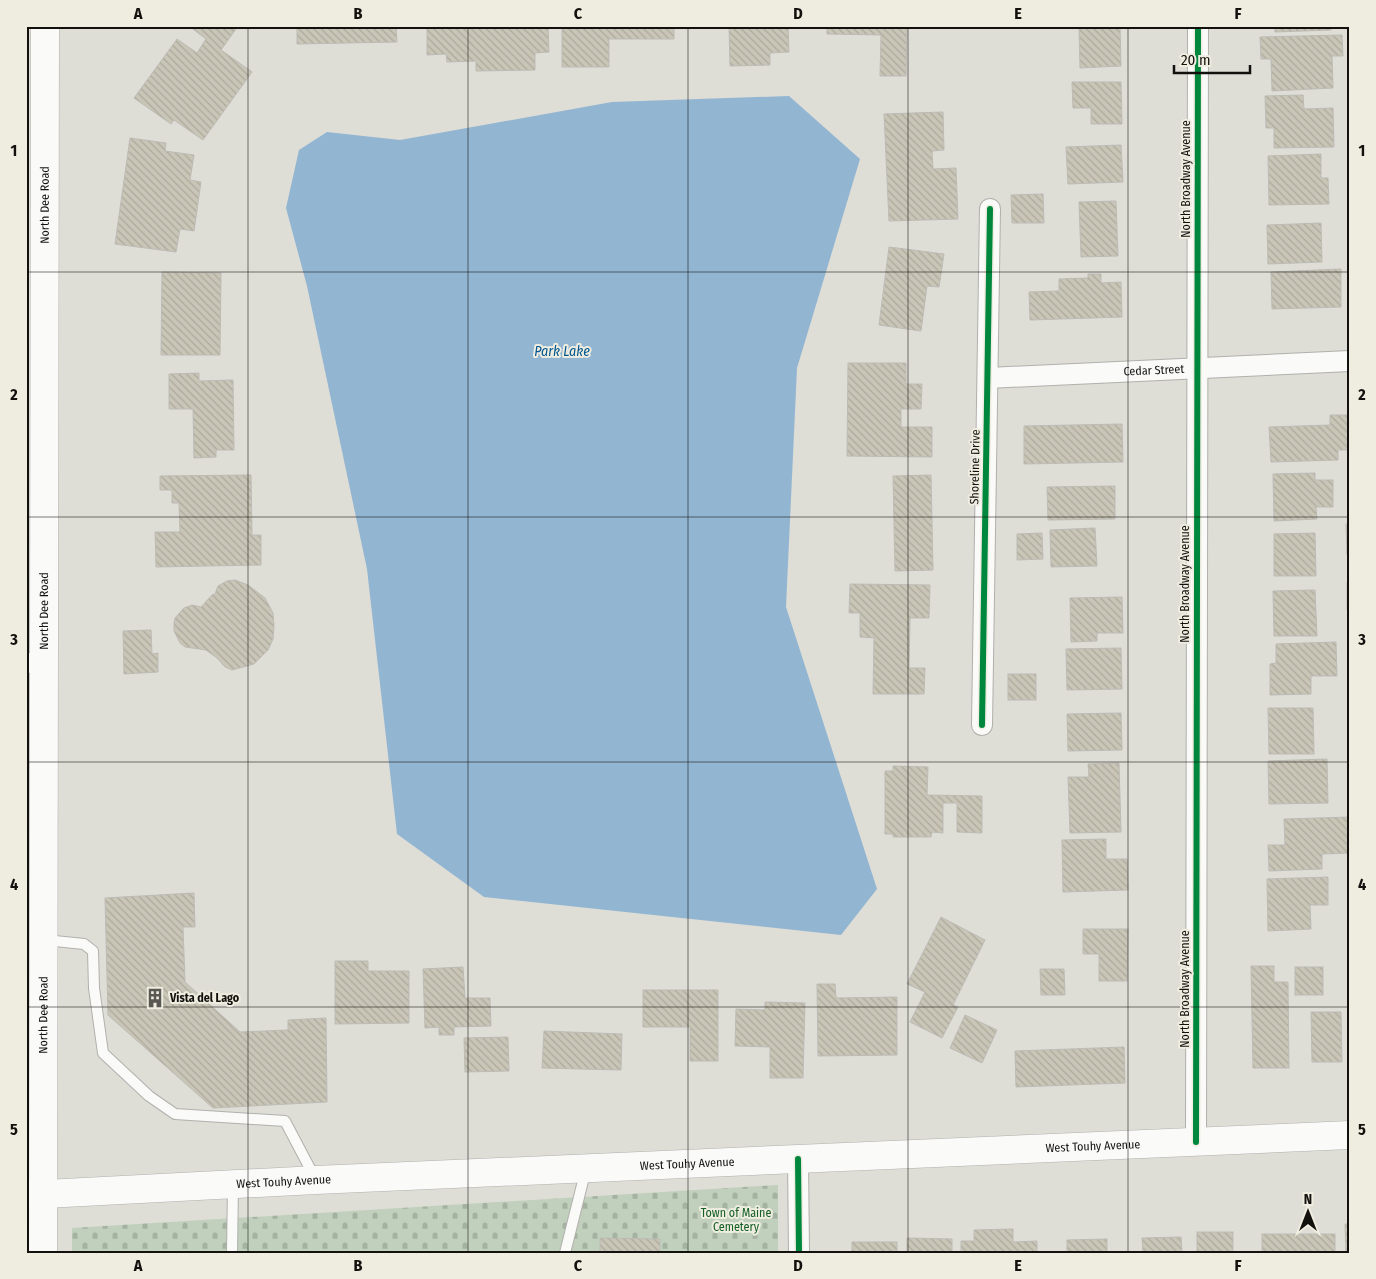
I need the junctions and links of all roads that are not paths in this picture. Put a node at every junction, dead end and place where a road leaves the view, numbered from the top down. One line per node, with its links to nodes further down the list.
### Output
1 (45, 26): 7 (main road, North Dee Road)
2 (1198, 26): 5 (street, North Broadway Avenue)
3 (990, 209): 6 (street, Shoreline Drive)
4 (1350, 361): 5 (street, Cedar Street)
5 (1197, 367): 6 (street, Cedar Street); 11 (street, North Broadway Avenue)
6 (988, 378): 8 (street, Shoreline Drive)
7 (35, 662): 9 (main road, North Dee Road)
8 (982, 725)
9 (44, 940): 14 (lane); 16 (main road, North Dee Road)
10 (1350, 1135): 11 (main road, West Touhy Avenue)
11 (1196, 1142): 12 (main road, West Touhy Avenue)
12 (798, 1159): 13 (main road, West Touhy Avenue); 20 (street)
13 (586, 1168): 14 (main road, West Touhy Avenue); 19 (lane)
14 (316, 1180): 15 (main road, West Touhy Avenue)
15 (233, 1184): 16 (main road, West Touhy Avenue); 18 (lane)
16 (35, 1194): 17 (main road, North Dee Road)
17 (44, 1253)
18 (232, 1253)
19 (565, 1253)
20 (799, 1253)

